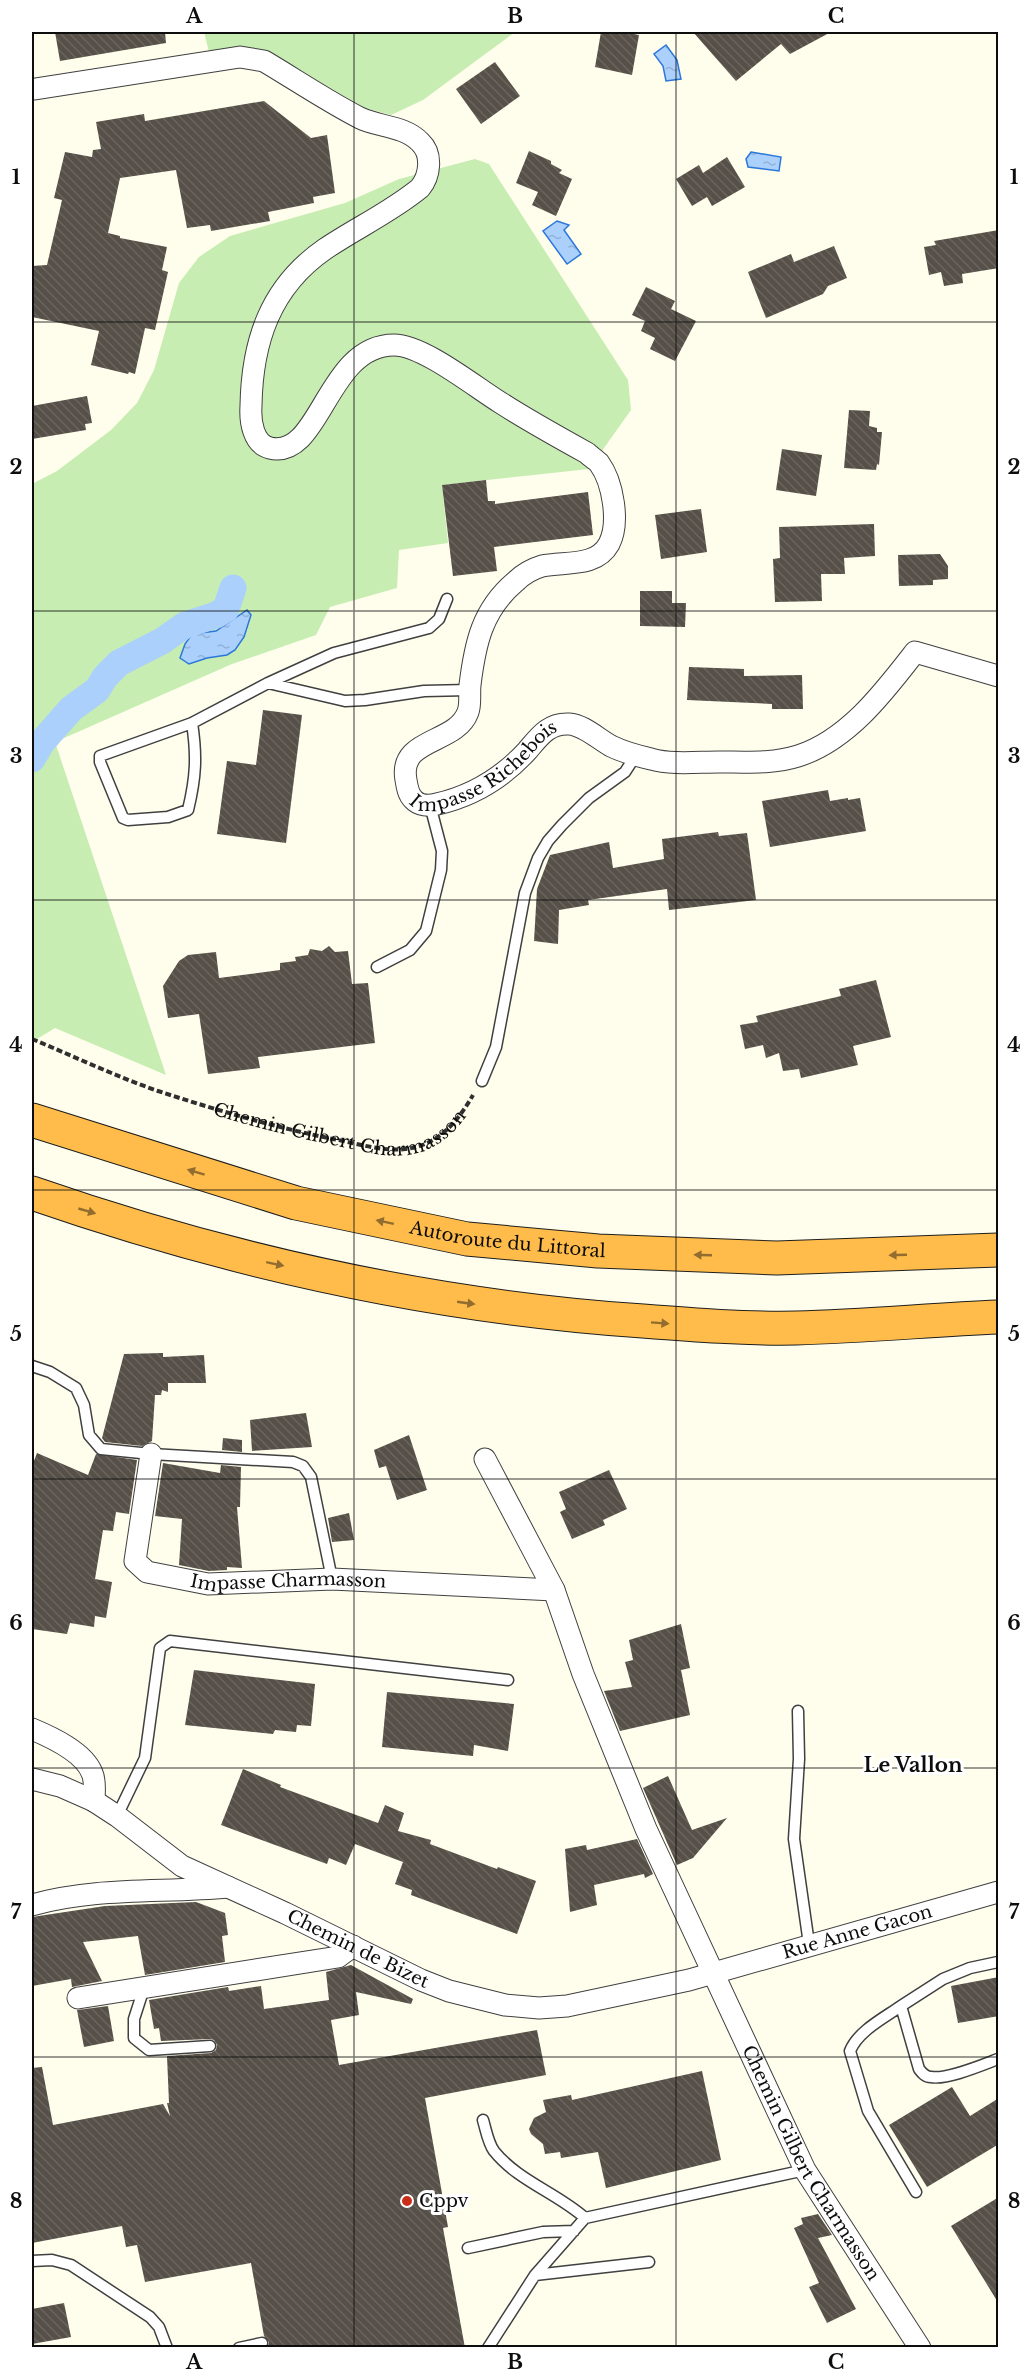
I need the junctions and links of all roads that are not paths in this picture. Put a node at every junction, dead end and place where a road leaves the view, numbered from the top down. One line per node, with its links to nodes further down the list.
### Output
1 (35, 89): 5 (street, Impasse Richebois)
2 (447, 599): 4 (lane)
3 (999, 676): 7 (street, Impasse Richebois)
4 (268, 683): 5 (lane); 6 (lane)
5 (470, 690): 8 (street, Impasse Richebois)
6 (192, 723): 6 (lane)
7 (636, 755): 8 (street, Impasse Richebois); 10 (lane, Chemin Gilbert Charmasson)
8 (430, 805): 9 (lane)
9 (377, 967)
10 (482, 1081)
11 (32, 1120): 15 (highway, Autoroute du Littoral, one-way to 11)
12 (32, 1193): 16 (highway, one-way to 16)
13 (999, 1240): 15 (lane)
14 (999, 1250): 15 (highway, Autoroute du Littoral)
15 (940, 1254)
16 (999, 1317)
17 (32, 1366): 18 (lane)
18 (152, 1455): 20 (lane); 20 (street, Impasse Charmasson)
19 (485, 1459): 21 (street, Chemin Gilbert Charmasson)
20 (332, 1579): 21 (street, Impasse Charmasson)
21 (554, 1590): 34 (street, Chemin Gilbert Charmasson)
22 (508, 1680): 27 (lane)
23 (798, 1711): 31 (lane)
24 (32, 1729): 26 (street)
25 (32, 1779): 26 (street, Chemin de Bizet)
26 (94, 1801): 27 (street, Chemin de Bizet)
27 (117, 1816): 28 (street, Chemin de Bizet)
28 (228, 1887): 30 (street); 32 (street, Chemin de Bizet)
29 (999, 1892): 31 (street, Rue Anne Gacon)
30 (32, 1905)
31 (809, 1944): 34 (street, Rue Anne Gacon)
32 (353, 1946): 34 (street, Chemin de Bizet); 35 (street)
33 (999, 1962): 37 (lane)
34 (714, 1973): 41 (street, Chemin Gilbert Charmasson)
35 (144, 1988): 36 (street); 38 (lane)
36 (78, 1998)
37 (901, 2006): 39 (lane); 42 (lane)
38 (210, 2046)
39 (999, 2059)
40 (483, 2120): 43 (lane)
41 (805, 2170): 43 (lane); 53 (street, Chemin Gilbert Charmasson)
42 (916, 2192)
43 (585, 2218): 44 (lane)
44 (574, 2231): 45 (lane); 48 (lane)
45 (468, 2248)
46 (32, 2261): 50 (lane)
47 (649, 2262): 48 (lane)
48 (535, 2275): 52 (lane)
49 (262, 2343): 51 (lane)
50 (167, 2348)
51 (239, 2348)
52 (488, 2348)
53 (920, 2348)

